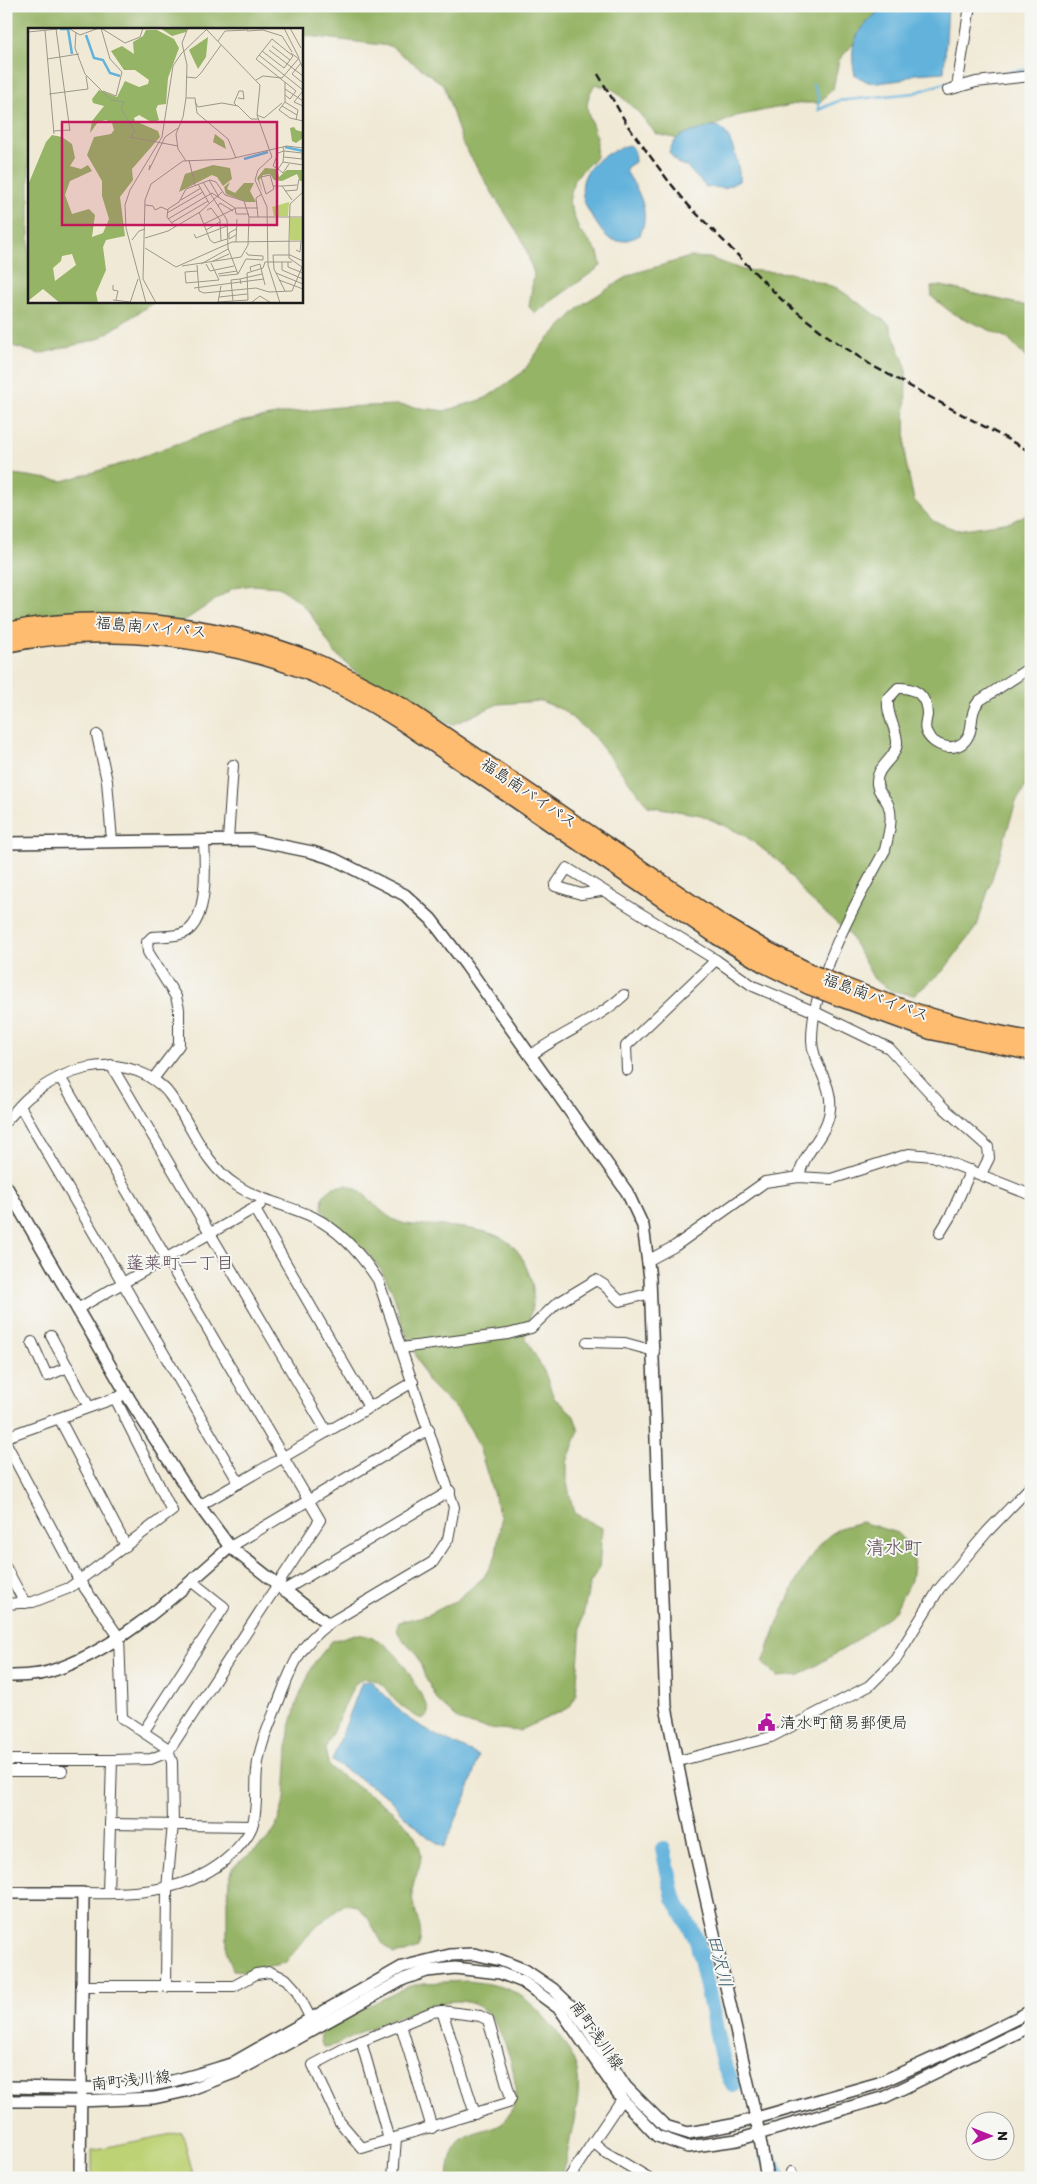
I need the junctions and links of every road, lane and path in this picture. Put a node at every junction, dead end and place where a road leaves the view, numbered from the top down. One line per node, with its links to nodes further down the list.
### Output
1 (970, 6): 2 (street)
2 (1031, 76)
3 (6, 631): 14 (highway, 福島南バイパス)
4 (6, 644): 14 (highway, 福島南バイパス)
5 (1031, 666): 17 (street)
6 (97, 735): 10 (street)
7 (233, 765): 9 (street)
8 (204, 840): 9 (street); 10 (street); 24 (street)
9 (228, 840): 20 (street)
10 (112, 841): 11 (street)
11 (6, 843)
12 (601, 891): 13 (street)
13 (716, 960): 17 (street); 22 (street)
14 (810, 980): 15 (highway, 福島南バイパス, bridge)
15 (837, 990): 18 (highway, 福島南バイパス); 19 (highway, 福島南バイパス)
16 (624, 995): 20 (street)
17 (816, 1012): 28 (street); 29 (street)
18 (1031, 1040)
19 (1031, 1052)
20 (530, 1056): 37 (street)
21 (111, 1065): 23 (street); 24 (street); 34 (street)
22 (627, 1070)
23 (60, 1077): 25 (street); 36 (street)
24 (153, 1079): 32 (street)
25 (20, 1106): 26 (street); 38 (street)
26 (6, 1121)
27 (971, 1170): 28 (street); 29 (street); 35 (street)
28 (981, 1174): 31 (street)
29 (799, 1177): 37 (street)
30 (6, 1186): 40 (street)
31 (1031, 1195)
32 (267, 1201): 33 (street); 44 (street)
33 (254, 1208): 34 (street); 50 (street)
34 (210, 1233): 36 (street); 54 (street)
35 (940, 1233)
36 (166, 1258): 38 (street); 57 (street)
37 (649, 1260): 39 (street)
38 (123, 1283): 40 (street); 58 (street)
39 (651, 1293): 44 (street); 45 (street)
40 (77, 1309): 48 (street)
41 (52, 1336): 46 (street)
42 (32, 1342): 46 (street)
43 (587, 1342): 45 (street)
44 (401, 1348): 47 (street)
45 (654, 1351): 78 (street)
46 (68, 1368): 51 (street)
47 (413, 1382): 50 (street); 53 (street)
48 (127, 1394): 49 (street); 62 (street)
49 (115, 1398): 51 (street); 63 (street)
50 (369, 1407): 54 (street)
51 (88, 1408): 52 (street)
52 (59, 1418): 55 (street); 63 (street)
53 (429, 1429): 60 (street); 61 (street)
54 (327, 1432): 57 (street)
55 (6, 1437)
56 (6, 1443): 66 (street)
57 (282, 1458): 58 (street); 61 (street)
58 (240, 1483): 62 (street)
59 (1031, 1486): 78 (street)
60 (450, 1491): 68 (street); 71 (street)
61 (309, 1500): 64 (street); 68 (street)
62 (200, 1506): 64 (street)
63 (126, 1546): 66 (street)
64 (230, 1547): 67 (street); 68 (street)
65 (6, 1568): 69 (street)
66 (79, 1580): 69 (street); 72 (street)
67 (192, 1581): 72 (street); 74 (street)
68 (280, 1588): 71 (street); 75 (street)
69 (25, 1603): 70 (street)
70 (6, 1604)
71 (328, 1624): 83 (street)
72 (119, 1637): 73 (street); 74 (street)
73 (6, 1676)
74 (144, 1731): 75 (street)
75 (168, 1752): 77 (street); 82 (street)
76 (6, 1760): 77 (street)
77 (112, 1760): 81 (street)
78 (678, 1761): 102 (street)
79 (6, 1771): 80 (street)
80 (62, 1771)
81 (110, 1824): 82 (street); 87 (street)
82 (173, 1824): 83 (street); 84 (street)
83 (252, 1826): 84 (street)
84 (167, 1888): 87 (street); 89 (street)
85 (6, 1893): 86 (street)
86 (82, 1893): 87 (street); 88 (street)
87 (108, 1893)
88 (81, 1986): 89 (street); 97 (street)
89 (166, 1986): 92 (street)
90 (442, 2010): 93 (street); 101 (street); 101 (street)
91 (1031, 2011): 102 (street, 南町浅川線)
92 (313, 2024): 97 (street, 南町浅川線); 98 (street, 南町浅川線); 100 (street, 南町浅川線); 102 (street, 南町浅川線)
93 (401, 2025): 95 (street); 103 (street)
94 (1031, 2026): 104 (street, 南町浅川線)
95 (361, 2042): 105 (street); 105 (street)
96 (6, 2086): 97 (street, 南町浅川線)
97 (79, 2087): 100 (street)
98 (622, 2099): 104 (street, 南町浅川線); 106 (street)
99 (6, 2101): 100 (street, 南町浅川線)
100 (79, 2101): 107 (street)
101 (474, 2114): 103 (street)
102 (756, 2118): 104 (street)
103 (432, 2128): 105 (street)
104 (759, 2133): 111 (street)
105 (393, 2139): 108 (street)
106 (593, 2142): 109 (street); 110 (street)
107 (80, 2178)
108 (392, 2178)
109 (569, 2178)
110 (649, 2178)
111 (767, 2178)

